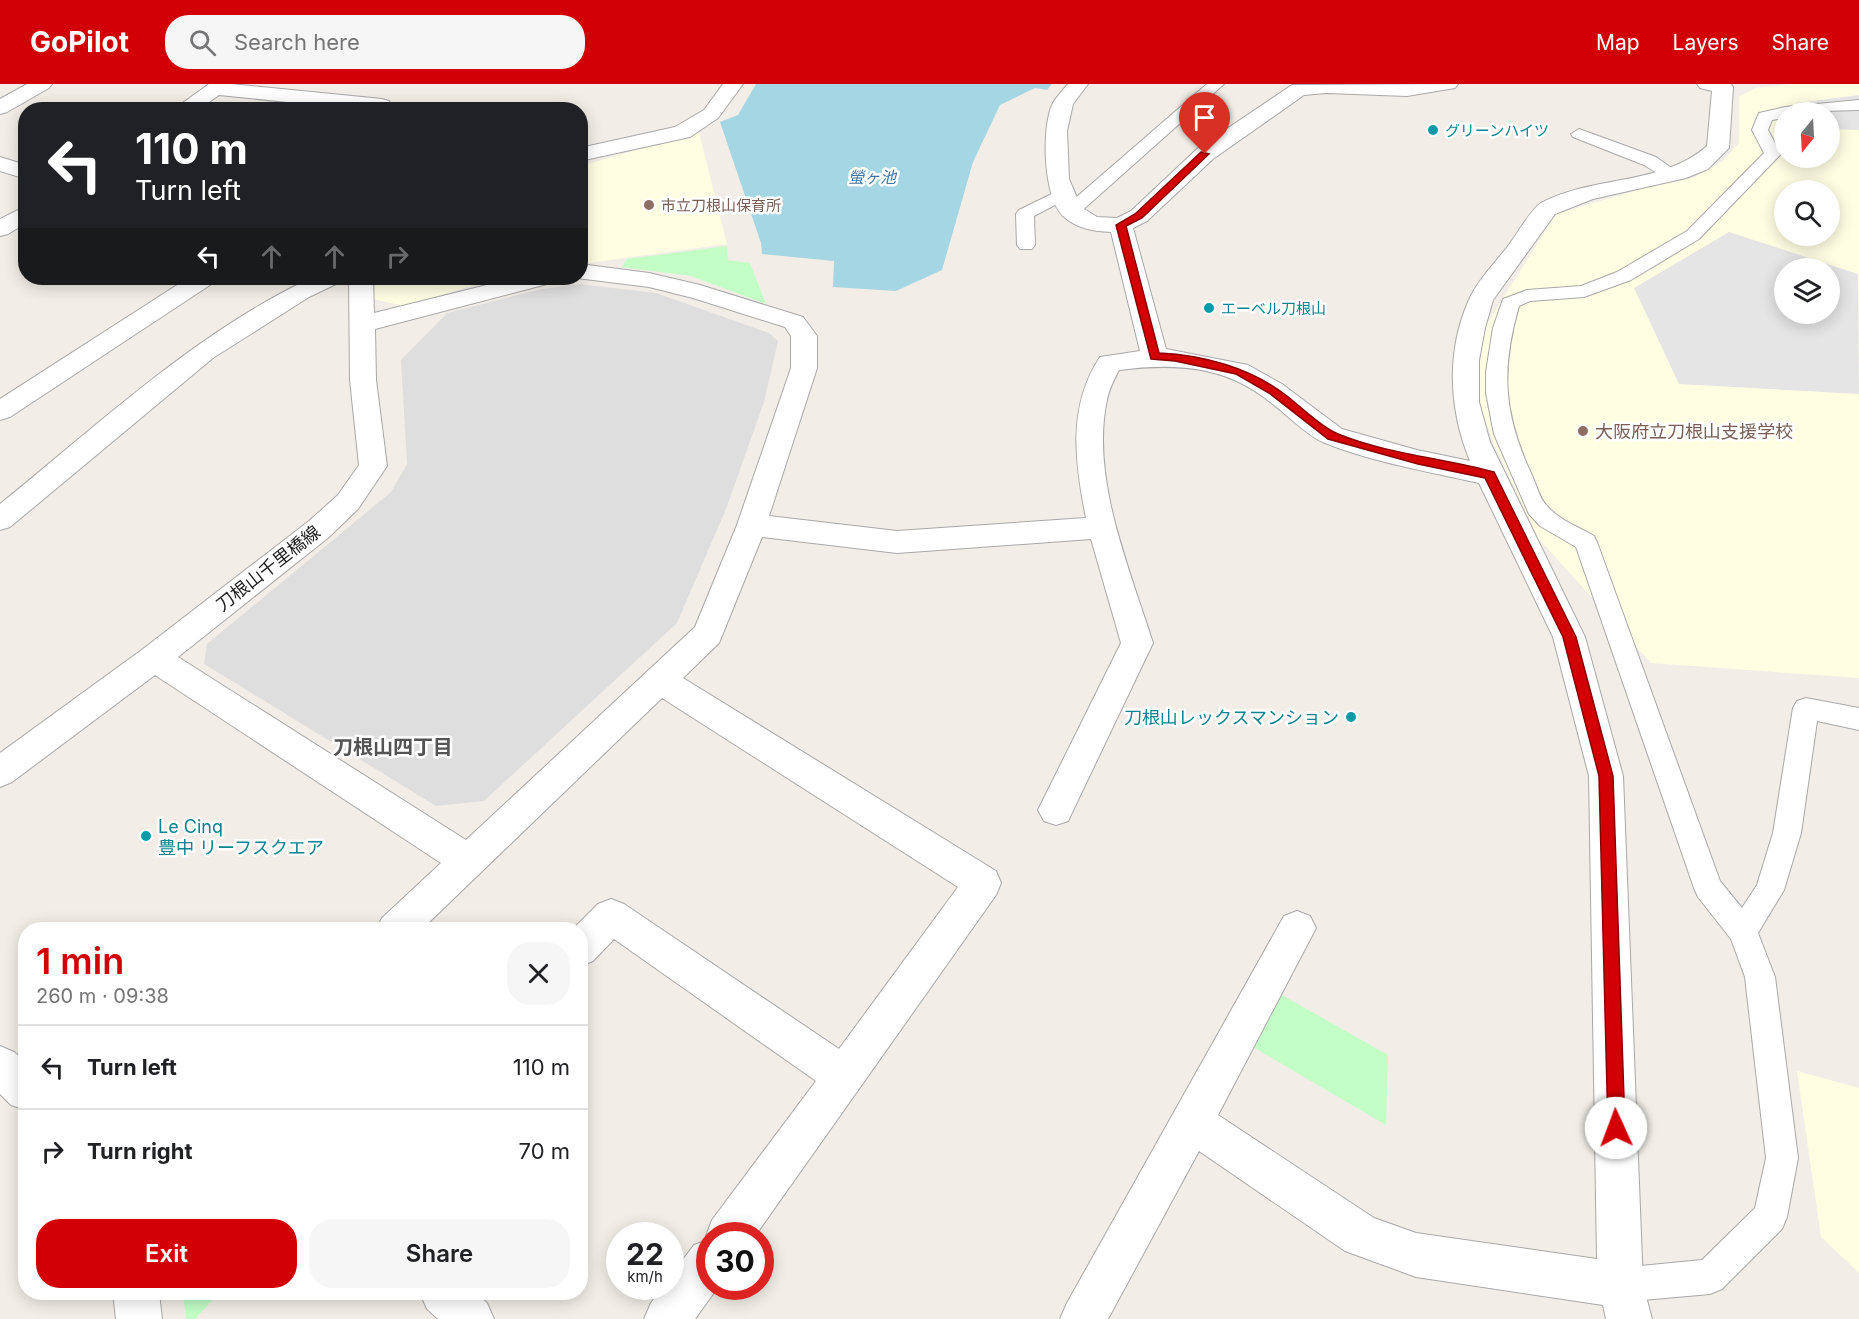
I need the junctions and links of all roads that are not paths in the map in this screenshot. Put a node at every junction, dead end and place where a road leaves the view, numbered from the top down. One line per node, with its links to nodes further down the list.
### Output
1 (42, 84): 12 (street)
2 (733, 84): 16 (street)
3 (1078, 84): 21 (street)
4 (1216, 84): 21 (lane)
5 (1448, 84): 23 (street)
6 (1722, 85): 20 (street)
7 (218, 86): 8 (street); 9 (street)
8 (195, 102)
9 (356, 102)
10 (1859, 105): 11 (lane)
11 (1840, 107)
12 (0, 108)
13 (1774, 114): 46 (lane)
14 (1579, 134): 20 (lane)
15 (588, 139): 16 (street)
16 (633, 142): 17 (street)
17 (588, 153)
18 (0, 164): 19 (street)
19 (18, 170)
20 (1671, 174): 34 (street)
21 (1067, 202): 23 (street); 25 (lane)
22 (18, 218): 24 (street)
23 (1121, 225): 32 (street)
24 (0, 229)
25 (1026, 245)
26 (588, 272): 36 (street)
27 (193, 285): 33 (street)
28 (314, 285): 35 (street)
29 (361, 285): 31 (street, 刀根山千里橋線)
30 (515, 285): 31 (street)
31 (363, 324): 38 (street, 刀根山千里橋線)
32 (1155, 357): 34 (street); 37 (street)
33 (0, 411)
34 (1490, 475): 56 (street)
35 (0, 520)
36 (752, 525): 37 (street); 39 (street)
37 (1102, 528): 42 (street)
38 (154, 658): 41 (street, 刀根山千里橋線); 43 (street)
39 (659, 679): 43 (street); 49 (street)
40 (1859, 719): 46 (lane)
41 (0, 772)
42 (1056, 810)
43 (467, 860): 44 (street)
44 (403, 922)
45 (1297, 928): 51 (street)
46 (1743, 932): 56 (lane)
47 (588, 940): 49 (street)
48 (0, 1066): 50 (street)
49 (844, 1076): 52 (street)
50 (18, 1082)
51 (1192, 1122): 56 (street); 60 (street)
52 (738, 1222)
53 (696, 1280): 59 (street)
54 (137, 1300): 57 (street)
55 (451, 1300): 58 (street)
56 (1625, 1302)
57 (139, 1319)
58 (471, 1319)
59 (668, 1319)
60 (1083, 1319)

